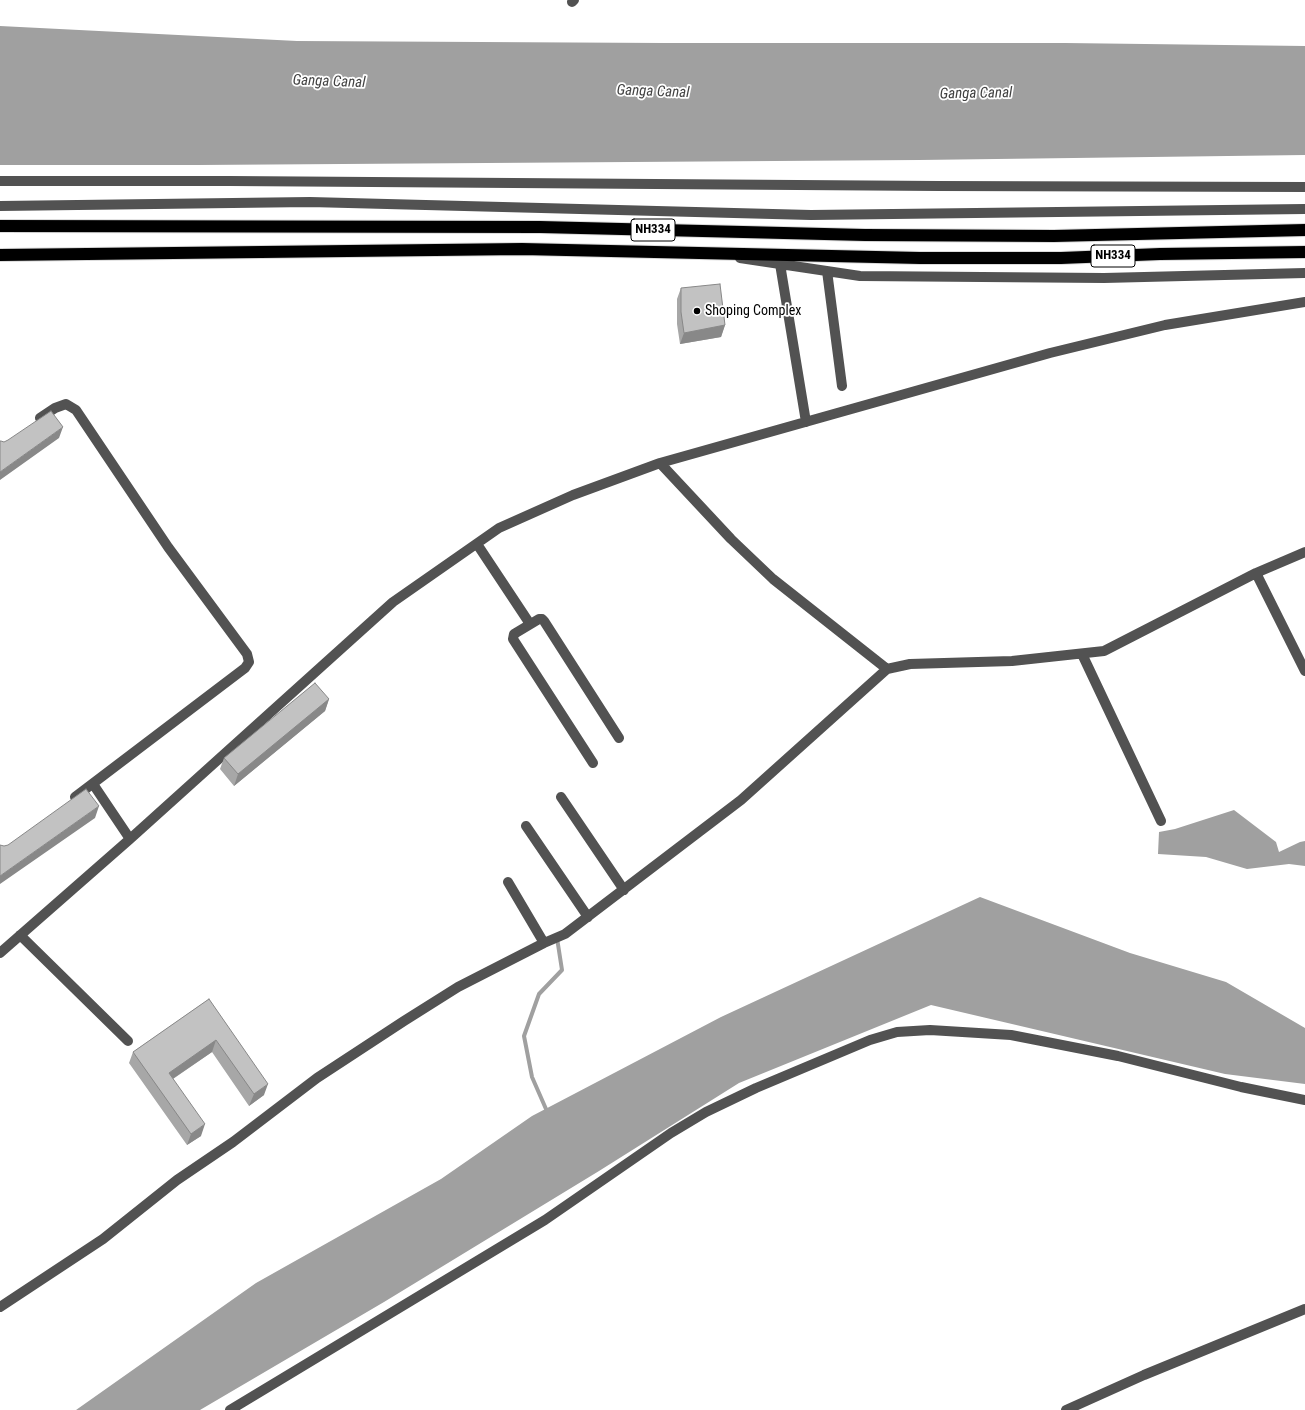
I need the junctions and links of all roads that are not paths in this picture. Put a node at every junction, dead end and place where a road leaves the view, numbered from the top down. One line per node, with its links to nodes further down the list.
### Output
1 (0, 181): 2 (street)
2 (1305, 186)
3 (0, 206): 4 (street)
4 (1305, 209)
5 (0, 226): 6 (highway, NH334)
6 (1305, 230)
7 (1305, 252): 8 (highway, NH334)
8 (712, 254): 9 (highway, NH334); 10 (street)
9 (0, 255)
10 (780, 264): 11 (street); 15 (street)
11 (827, 271): 12 (street); 14 (street)
12 (1305, 273)
13 (1305, 302): 15 (street)
14 (842, 386)
15 (806, 422): 17 (street)
16 (30, 425): 27 (street)
17 (660, 463): 18 (street); 23 (street)
18 (477, 544): 21 (street); 32 (street)
19 (1305, 552): 20 (street)
20 (1256, 573): 22 (street); 24 (street)
21 (530, 624): 25 (street); 26 (street)
22 (1082, 654): 23 (street); 30 (street)
23 (887, 670): 34 (street)
24 (1305, 671)
25 (619, 738)
26 (593, 763)
27 (93, 784): 29 (street); 32 (street)
28 (561, 797): 34 (street)
29 (68, 802)
30 (1161, 821)
31 (526, 826): 35 (street)
32 (130, 839): 36 (street)
33 (508, 882): 37 (street)
34 (624, 890): 35 (street)
35 (588, 917): 37 (street)
36 (20, 935): 38 (street); 39 (street)
37 (544, 943): 41 (street)
38 (0, 953)
39 (128, 1042)
40 (1305, 1100): 43 (street)
41 (0, 1307)
42 (1305, 1309): 44 (street)
43 (230, 1410)
44 (1066, 1410)

